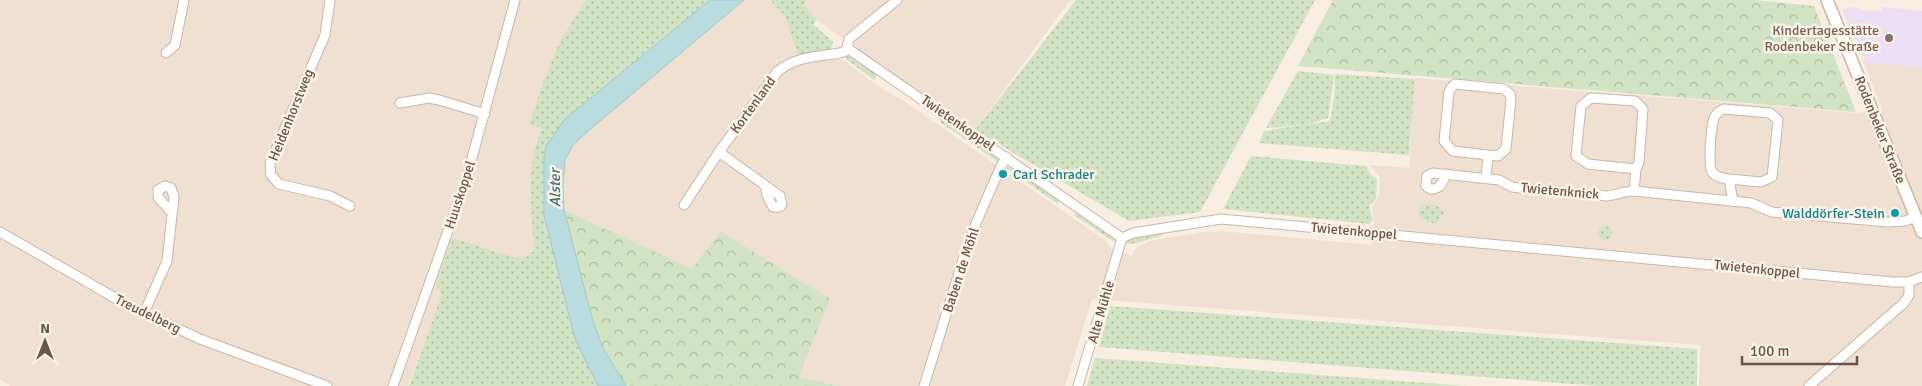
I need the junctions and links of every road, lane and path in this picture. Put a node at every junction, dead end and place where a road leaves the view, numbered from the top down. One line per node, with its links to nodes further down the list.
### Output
1 (184, 0): 7 (street)
2 (330, 0): 21 (street, Heidenhorstweg)
3 (515, 0): 9 (street, Huuskoppel)
4 (897, 0): 6 (street)
5 (1827, 0): 23 (street, Rodenbeker Straße)
6 (848, 48): 10 (street, Kortenland); 12 (street, Twietenkoppel)
7 (166, 53)
8 (400, 103): 9 (street)
9 (485, 114): 32 (street, Huuskoppel)
10 (720, 152): 17 (street); 20 (street, Kortenland)
11 (1488, 155): 11 (street); 15 (street)
12 (1007, 158): 26 (street, Twietenkoppel); 33 (street, Baben de Möhl)
13 (1636, 169): 13 (street, Twietenknick); 18 (street, Twietenknick)
14 (1446, 175): 15 (street, Twietenknick)
15 (1486, 178): 18 (street, Twietenknick)
16 (1729, 179): 16 (street); 19 (street)
17 (765, 185)
18 (1634, 190): 19 (street, Twietenknick)
19 (1733, 200): 23 (street, Twietenknick)
20 (684, 205)
21 (350, 206)
22 (172, 213): 29 (street)
23 (1916, 217): 25 (street, Rodenbeker Straße)
24 (0, 232): 29 (street, Treudelberg)
25 (1922, 232)
26 (1122, 238): 28 (street, Twietenkoppel); 34 (street, Alte Mühle)
27 (1922, 277): 28 (street, Twietenkoppel)
28 (1909, 282): 35 (street)
29 (144, 313): 30 (street, Treudelberg)
30 (302, 382): 31 (street, Treudelberg)
31 (327, 386)
32 (393, 386)
33 (924, 386)
34 (1078, 386)
35 (1809, 386)

